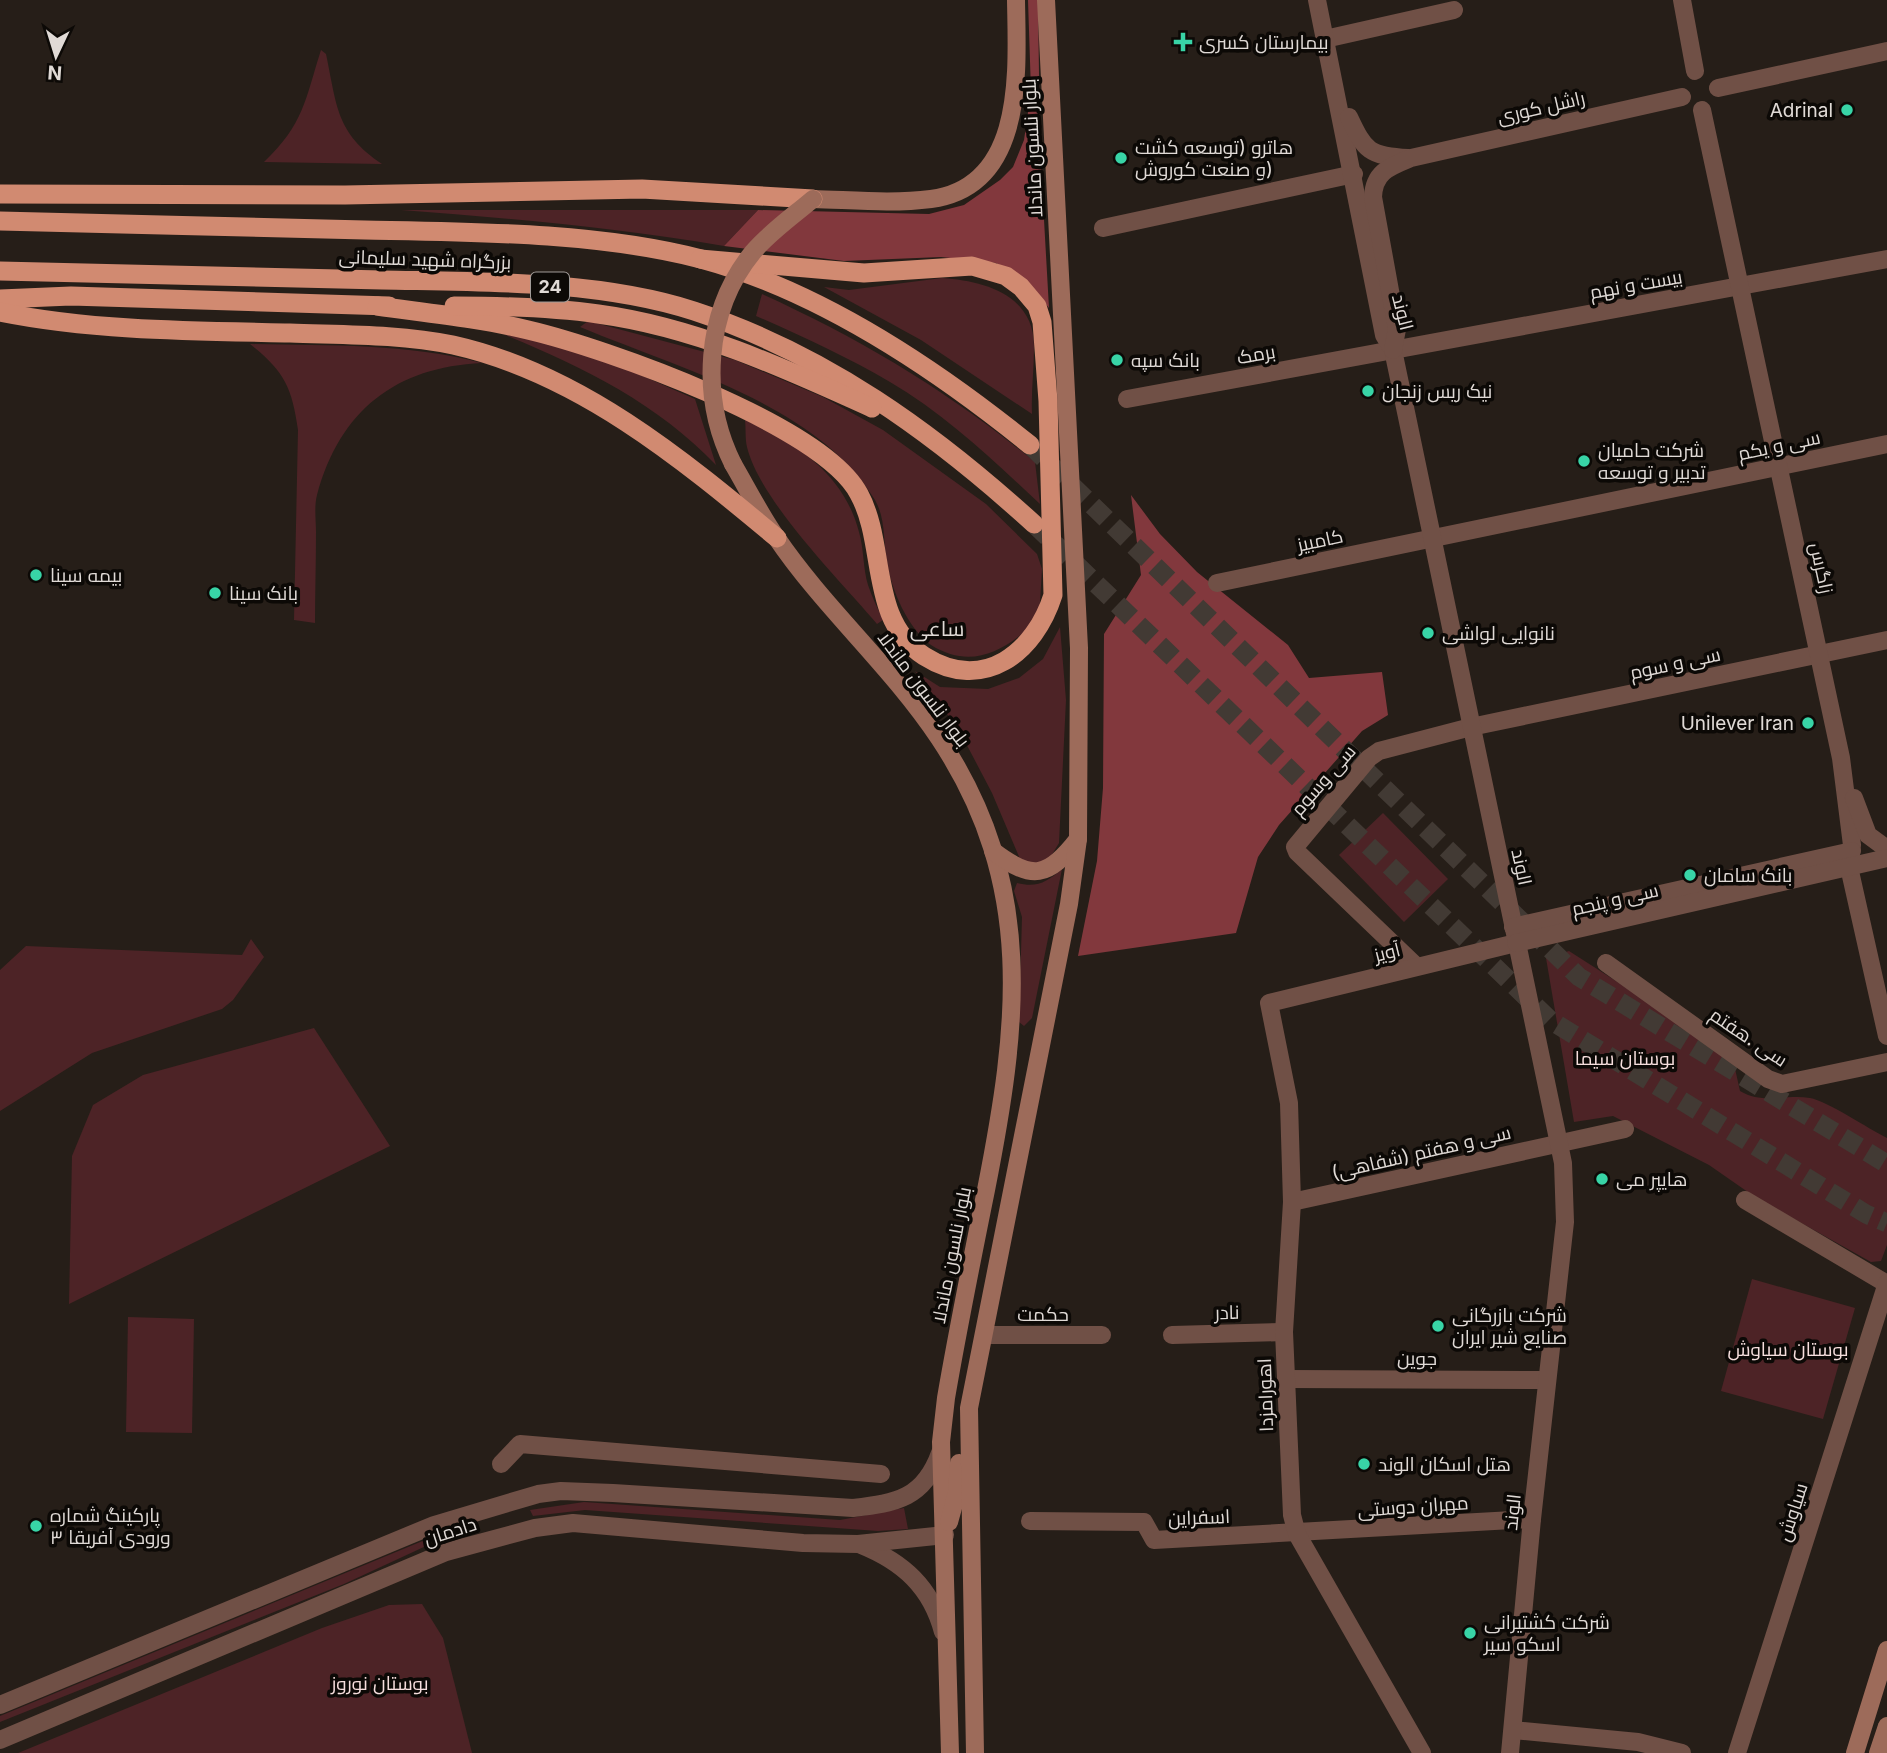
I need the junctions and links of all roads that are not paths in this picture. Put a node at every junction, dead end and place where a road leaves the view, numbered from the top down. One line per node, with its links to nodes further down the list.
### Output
1 (1016, 0): 16 (main road, بلوار نلسون ماندلا)
2 (1046, 0): 40 (main road, بلوار نلسون ماندلا)
3 (1317, 0): 6 (street, الوند)
4 (1682, 0): 8 (street)
5 (1454, 10): 6 (street)
6 (1325, 39): 10 (street, الوند)
7 (1887, 51): 9 (street)
8 (1695, 71): 9 (street); 11 (street)
9 (1718, 88): 12 (street)
10 (1335, 92): 13 (street); 14 (street, الوند)
11 (1682, 96): 12 (street); 13 (street, راشل کوری)
12 (1702, 110): 22 (street, زاگرس)
13 (1411, 158): 26 (street)
14 (1354, 174): 18 (street); 26 (street, الوند)
15 (0, 194): 16 (highway)
16 (813, 199): 33 (main road, بلوار نلسون ماندلا, bridge)
17 (0, 221): 19 (highway, بزرگراه شهید سلیمانی)
18 (1103, 228)
19 (701, 259): 24 (highway); 30 (highway, بزرگراه شهید سلیمانی)
20 (1887, 260): 22 (street, بیست و نهم)
21 (0, 271): 28 (highway, بزرگراه شهید سلیمانی / 24)
22 (1740, 286): 26 (street, بیست و نهم); 31 (street, زاگرس)
23 (0, 299): 24 (highway)
24 (377, 306): 28 (highway)
25 (0, 312): 33 (highway)
26 (1393, 350): 27 (street, برمک); 34 (street, الوند)
27 (1127, 399)
28 (927, 432): 32 (highway, بزرگراه شهید سلیمانی / 24)
29 (1887, 444): 31 (street, سی و یکم)
30 (1030, 445)
31 (1779, 467): 34 (street, سی و یکم); 37 (street, زاگرس)
32 (1034, 524)
33 (777, 538): 42 (main road, بلوار نلسون ماندلا)
34 (1432, 538): 35 (street, کامبیز); 38 (street, الوند)
35 (1217, 583)
36 (1887, 640): 37 (street, سی و سوم)
37 (1819, 654): 38 (street, سی و سوم); 39 (street, زاگرس)
38 (1471, 727): 45 (street, الوند); 47 (street, سی وسوم)
39 (1841, 758): 41 (street); 44 (street, زاگرس)
40 (1078, 839): 42 (main road); 51 (main road, بلوار نلسون ماندلا)
41 (1887, 849)
42 (993, 851): 49 (main road, بلوار نلسون ماندلا)
43 (1887, 858): 44 (street, سی و پنجم)
44 (1850, 859): 45 (street, سی و پنجم); 50 (street, زاگرس)
45 (1514, 935): 47 (street, آویز); 56 (street, الوند)
46 (1606, 963): 52 (street, سی .هفتم)
47 (1416, 966): 48 (street, آویز)
48 (1269, 1003): 58 (street, اهورامزدا)
49 (1011, 1036): 51 (main road); 53 (main road, بلوار نلسون ماندلا)
50 (1887, 1036)
51 (1041, 1042): 54 (main road, بلوار نلسون ماندلا)
52 (1887, 1062)
53 (1003, 1102): 54 (main road); 67 (main road, بلوار نلسون ماندلا)
54 (1030, 1107): 61 (main road, بلوار نلسون ماندلا)
55 (1625, 1129): 56 (street, سی و هفتم (شفاهی))
56 (1559, 1142): 58 (street, سی و هفتم (شفاهی)); 65 (street, الوند)
57 (1745, 1200): 59 (street)
58 (1292, 1202): 60 (street, اهورامزدا)
59 (1887, 1284): 88 (street, سیاوش)
60 (1284, 1332): 63 (street, نادر); 64 (street, اهورامزدا)
61 (984, 1335): 62 (street, حکمت); 66 (main road, بلوار نلسون ماندلا)
62 (1102, 1335)
63 (1172, 1335)
64 (1286, 1379): 65 (street, جوین); 73 (street, اهورامزدا)
65 (1547, 1380): 71 (street, الوند)
66 (969, 1408): 74 (main road); 84 (main road, بلوار نلسون ماندلا)
67 (940, 1453): 70 (street, دادمان); 74 (main road, بلوار نلسون ماندلا)
68 (501, 1464): 69 (street)
69 (881, 1474)
70 (478, 1512): 75 (street); 79 (street, دادمان)
71 (1532, 1519): 73 (street, مهران دوستی); 81 (street, الوند)
72 (1030, 1521): 73 (street, اسفراین)
73 (1297, 1534): 85 (street, اهورامزدا)
74 (945, 1535): 76 (street, دادمان); 78 (main road, بلوار نلسون ماندلا)
75 (484, 1542): 76 (street, دادمان); 82 (street, دادمان)
76 (858, 1544): 78 (street)
77 (1887, 1650): 89 (main road)
78 (948, 1651): 83 (main road, بلوار نلسون ماندلا)
79 (0, 1705)
80 (1887, 1726): 90 (main road)
81 (1513, 1730): 86 (street, الوند); 87 (street)
82 (0, 1740)
83 (950, 1753)
84 (975, 1753)
85 (1422, 1753)
86 (1510, 1753)
87 (1682, 1753)
88 (1737, 1753)
89 (1855, 1753)
90 (1878, 1753)

